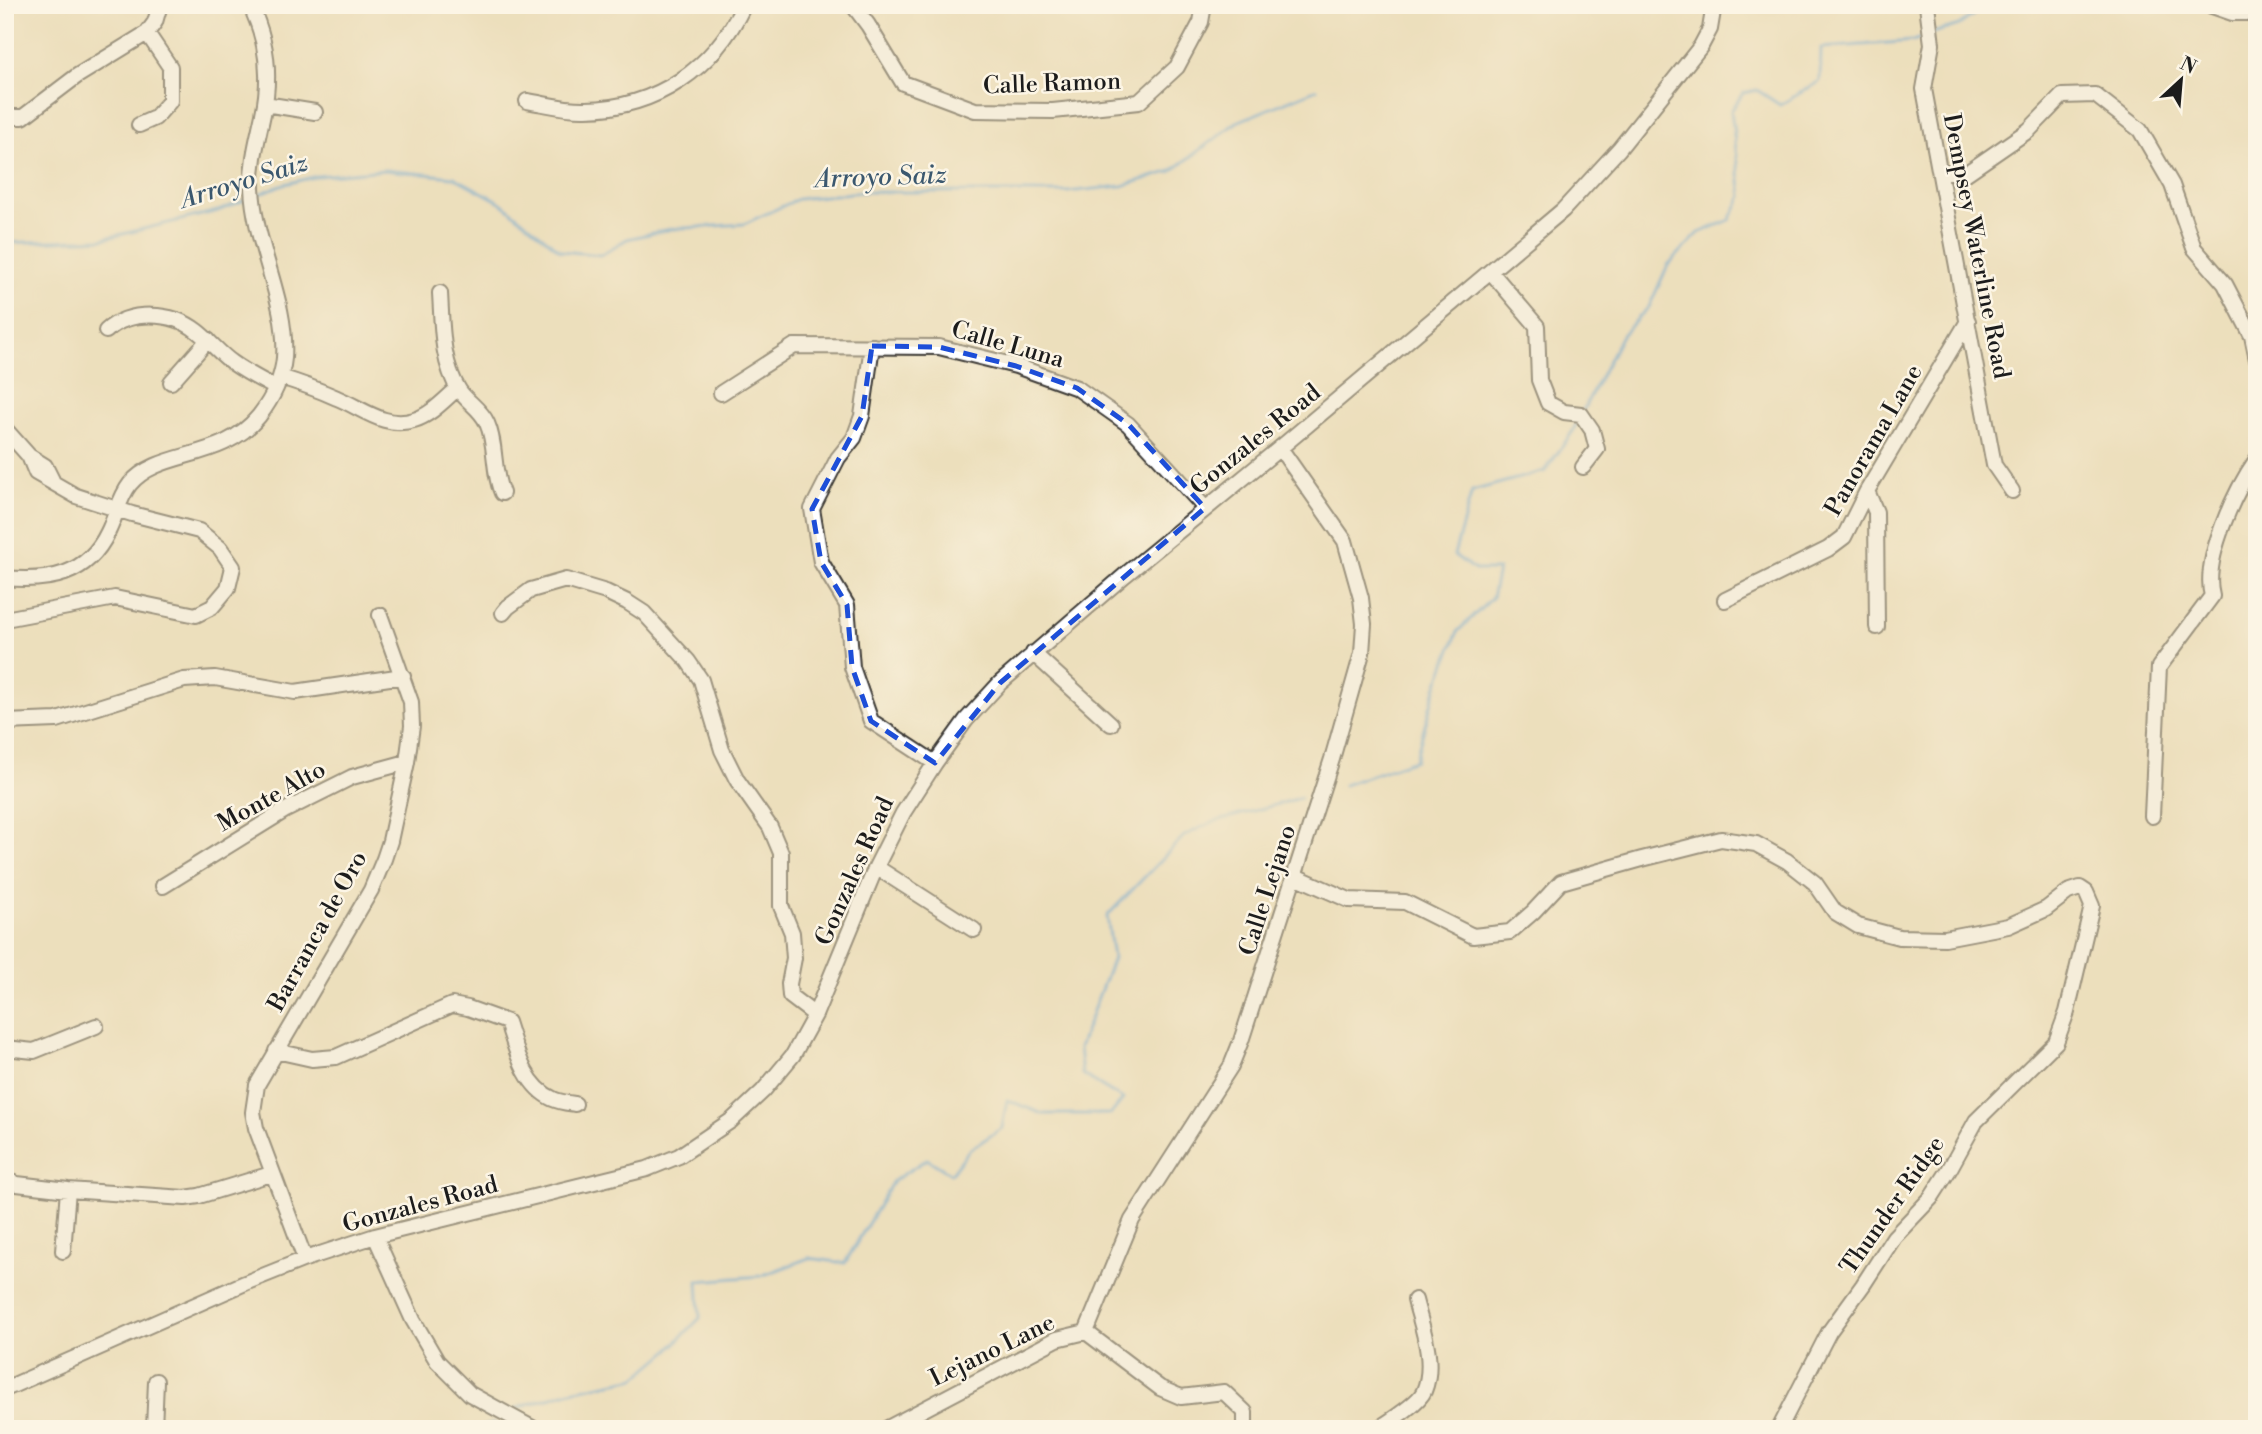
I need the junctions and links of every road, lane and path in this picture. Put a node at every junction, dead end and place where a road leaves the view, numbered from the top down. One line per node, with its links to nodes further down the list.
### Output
1 (160, 5): 10 (street)
2 (250, 5): 12 (street)
3 (744, 5): 11 (street)
4 (853, 5): 5 (street, Calle Ramon)
5 (1204, 5)
6 (1714, 5): 17 (street, Gonzales Road)
7 (1927, 5): 16 (street, Dempsey Waterline Road)
8 (2209, 5): 9 (street)
9 (2257, 13)
10 (147, 33): 14 (street); 15 (street)
11 (527, 101)
12 (265, 104): 13 (street); 25 (street)
13 (315, 112)
14 (5, 117)
15 (139, 125)
16 (1940, 172): 19 (street, Dempsey Waterline Road); 23 (street)
17 (1492, 272): 29 (street, Gonzales Road); 31 (street)
18 (440, 293): 26 (street)
19 (1968, 321): 32 (street, Panorama Lane); 33 (street, Dempsey Waterline Road)
20 (106, 331): 21 (street)
21 (208, 340): 24 (street); 25 (street)
22 (872, 346): 27 (street, Calle Luna); 35 (street, Calle Luna); 48 (street)
23 (2257, 360)
24 (171, 382)
25 (278, 382): 26 (street); 36 (street)
26 (458, 388): 34 (street)
27 (721, 393)
28 (5, 429): 36 (street)
29 (1280, 448): 35 (street, Gonzales Road); 51 (street, Calle Lejano)
30 (2257, 459): 49 (street)
31 (1583, 467)
32 (1867, 491): 38 (street, Panorama Lane); 42 (street)
33 (2012, 491)
34 (502, 493)
35 (1205, 508): 43 (street, Gonzales Road)
36 (117, 510): 37 (street); 41 (street)
37 (5, 578)
38 (1725, 600)
39 (503, 613): 54 (street)
40 (380, 615): 44 (street, Barranca de Oro)
41 (5, 619)
42 (1877, 627)
43 (1033, 653): 46 (street); 48 (street, Gonzales Road)
44 (403, 676): 45 (street); 47 (street, Barranca de Oro)
45 (5, 722)
46 (1111, 724)
47 (407, 762): 52 (street, Monte Alto); 57 (street, Barranca de Oro)
48 (935, 762): 50 (street, Gonzales Road)
49 (2152, 816)
50 (876, 867): 53 (street); 54 (street, Gonzales Road)
51 (1295, 876): 66 (street, Calle Lejano); 74 (street, Thunder Ridge)
52 (163, 886)
53 (974, 930)
54 (815, 1015): 62 (street, Gonzales Road)
55 (96, 1026): 56 (street)
56 (5, 1048)
57 (276, 1051): 58 (street); 59 (street, Barranca de Oro)
58 (575, 1104)
59 (271, 1174): 61 (street); 64 (street, Barranca de Oro)
60 (5, 1180): 61 (street)
61 (68, 1190): 63 (street)
62 (375, 1237): 64 (street, Gonzales Road); 70 (street)
63 (63, 1251)
64 (305, 1259): 68 (street, Gonzales Road)
65 (1415, 1300): 73 (street)
66 (1086, 1332): 71 (street, Lejano Lane); 72 (street, Lejano Lane)
67 (156, 1381): 69 (street)
68 (5, 1390)
69 (154, 1429)
70 (534, 1429)
71 (886, 1429)
72 (1245, 1429)
73 (1378, 1429)
74 (1779, 1429)

